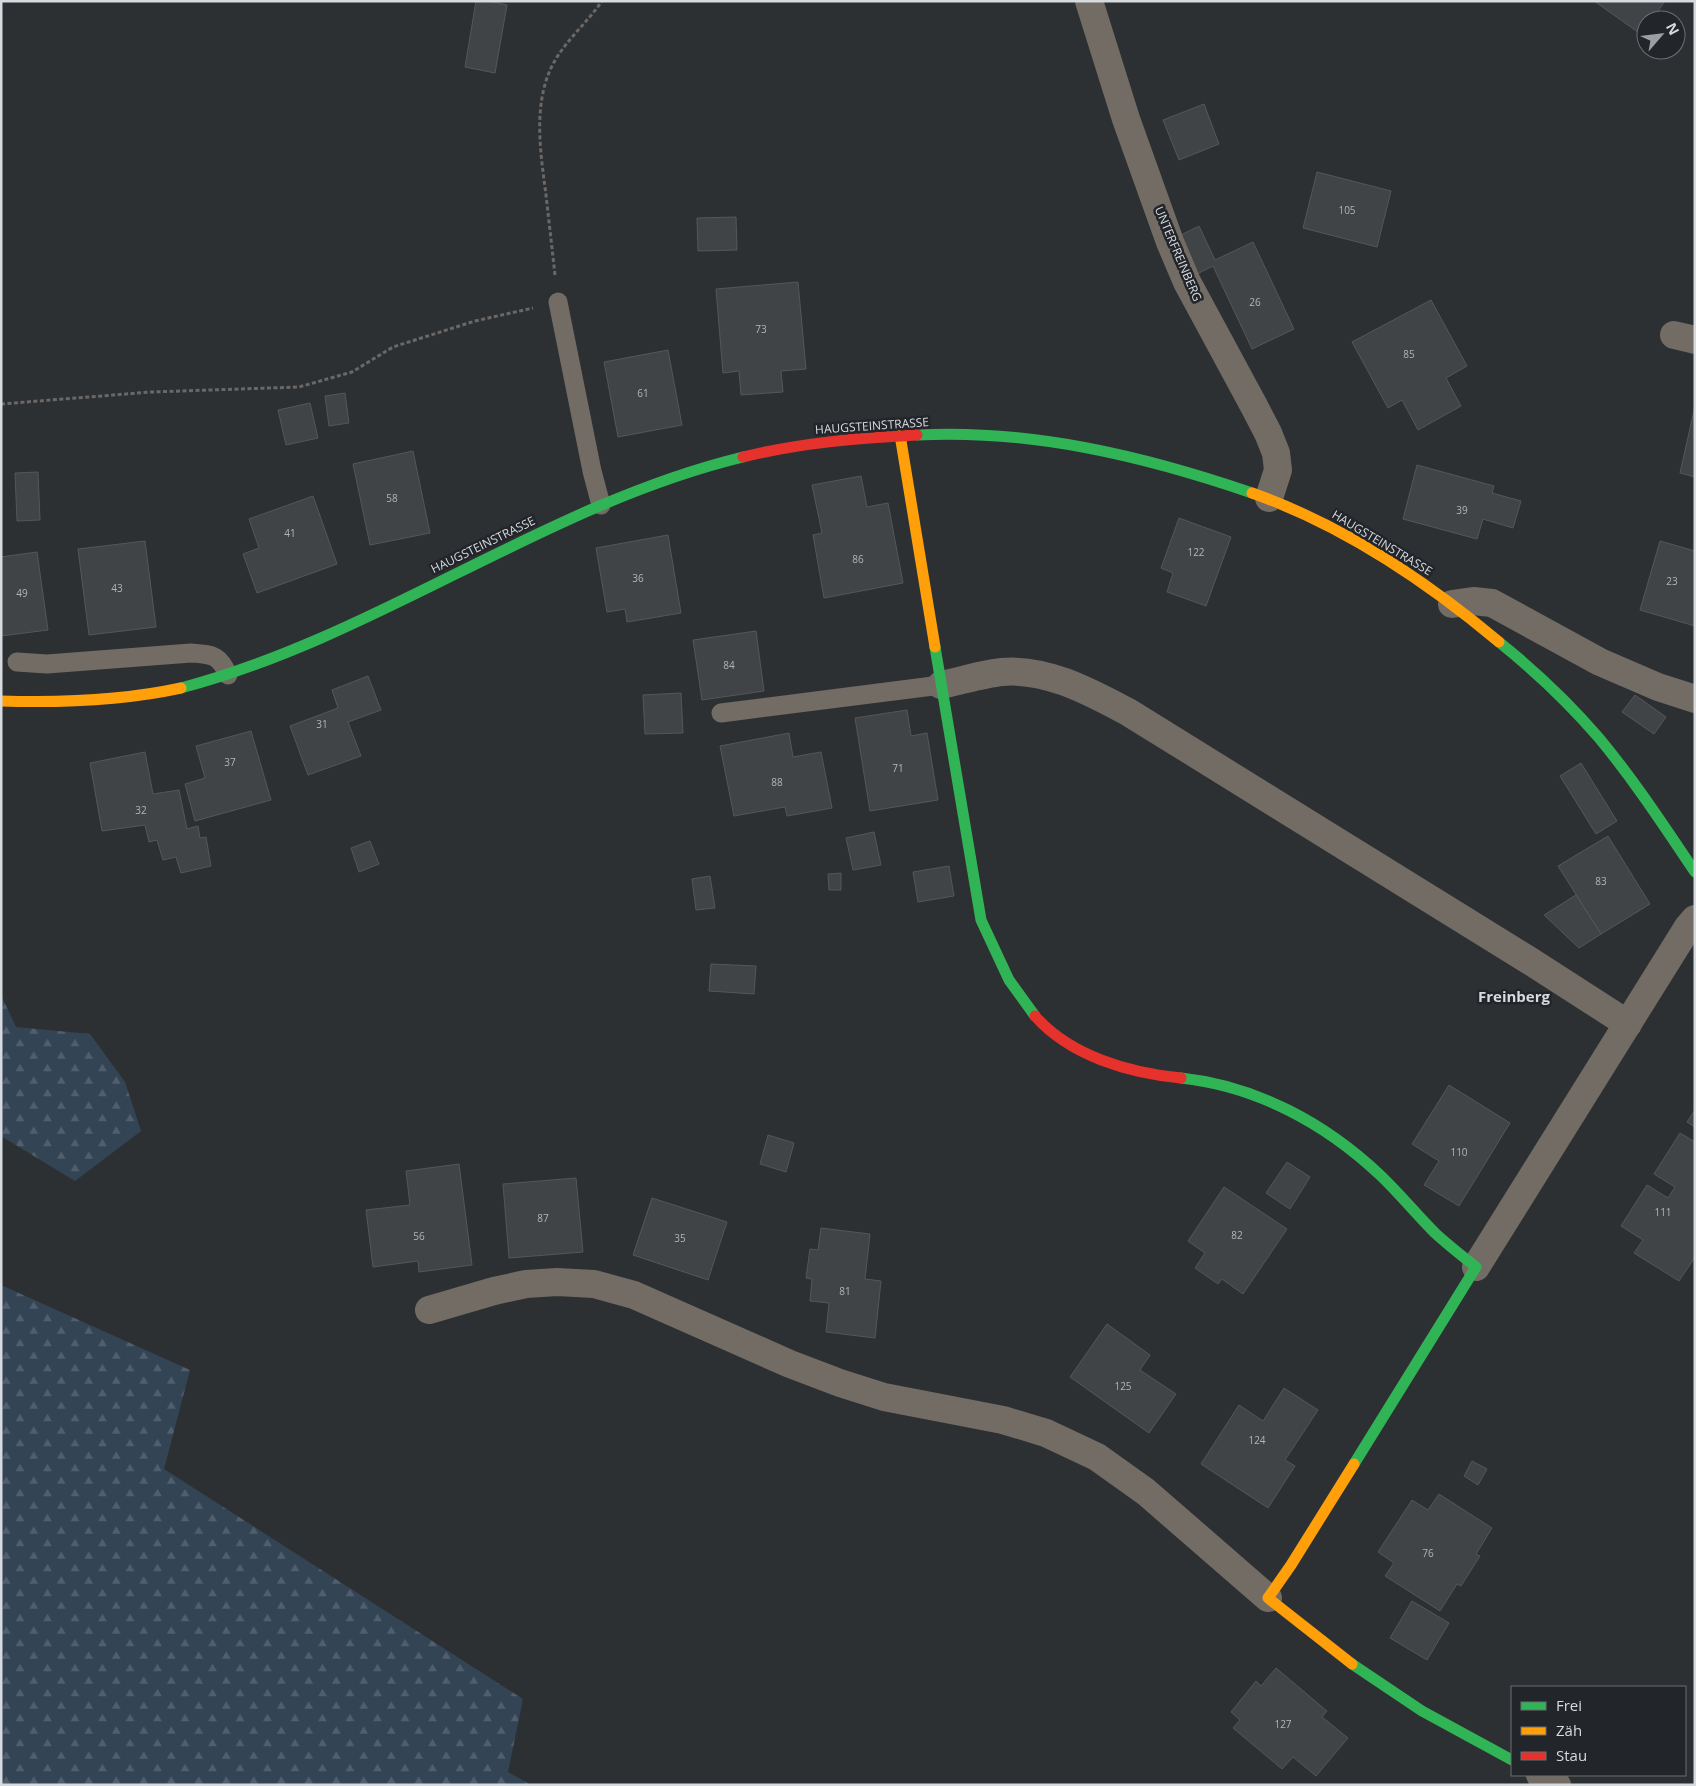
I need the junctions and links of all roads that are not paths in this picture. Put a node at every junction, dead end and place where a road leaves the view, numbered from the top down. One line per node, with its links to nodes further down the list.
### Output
1 (1089, 1): 4 (street, UNTERFREINBERG)
2 (558, 302): 5 (lane)
3 (900, 435): 4 (main road, HAUGSTEINSTRASSE); 5 (main road, HAUGSTEINSTRASSE); 9 (main road)
4 (1269, 498): 6 (main road, HAUGSTEINSTRASSE)
5 (601, 505): 8 (main road, HAUGSTEINSTRASSE)
6 (1452, 604): 10 (street); 13 (main road, HAUGSTEINSTRASSE)
7 (17, 662): 8 (lane)
8 (228, 675): 11 (main road, HAUGSTEINSTRASSE)
9 (941, 685): 12 (lane); 15 (street); 16 (main road)
10 (1695, 699)
11 (1, 701)
12 (721, 713)
13 (1695, 872)
14 (1695, 919): 15 (street)
15 (1628, 1024): 16 (street)
16 (1476, 1266): 18 (main road)
17 (429, 1310): 18 (street)
18 (1268, 1598): 19 (main road)
19 (1511, 1759)
20 (1542, 1776): 21 (street)
21 (1557, 1785)

